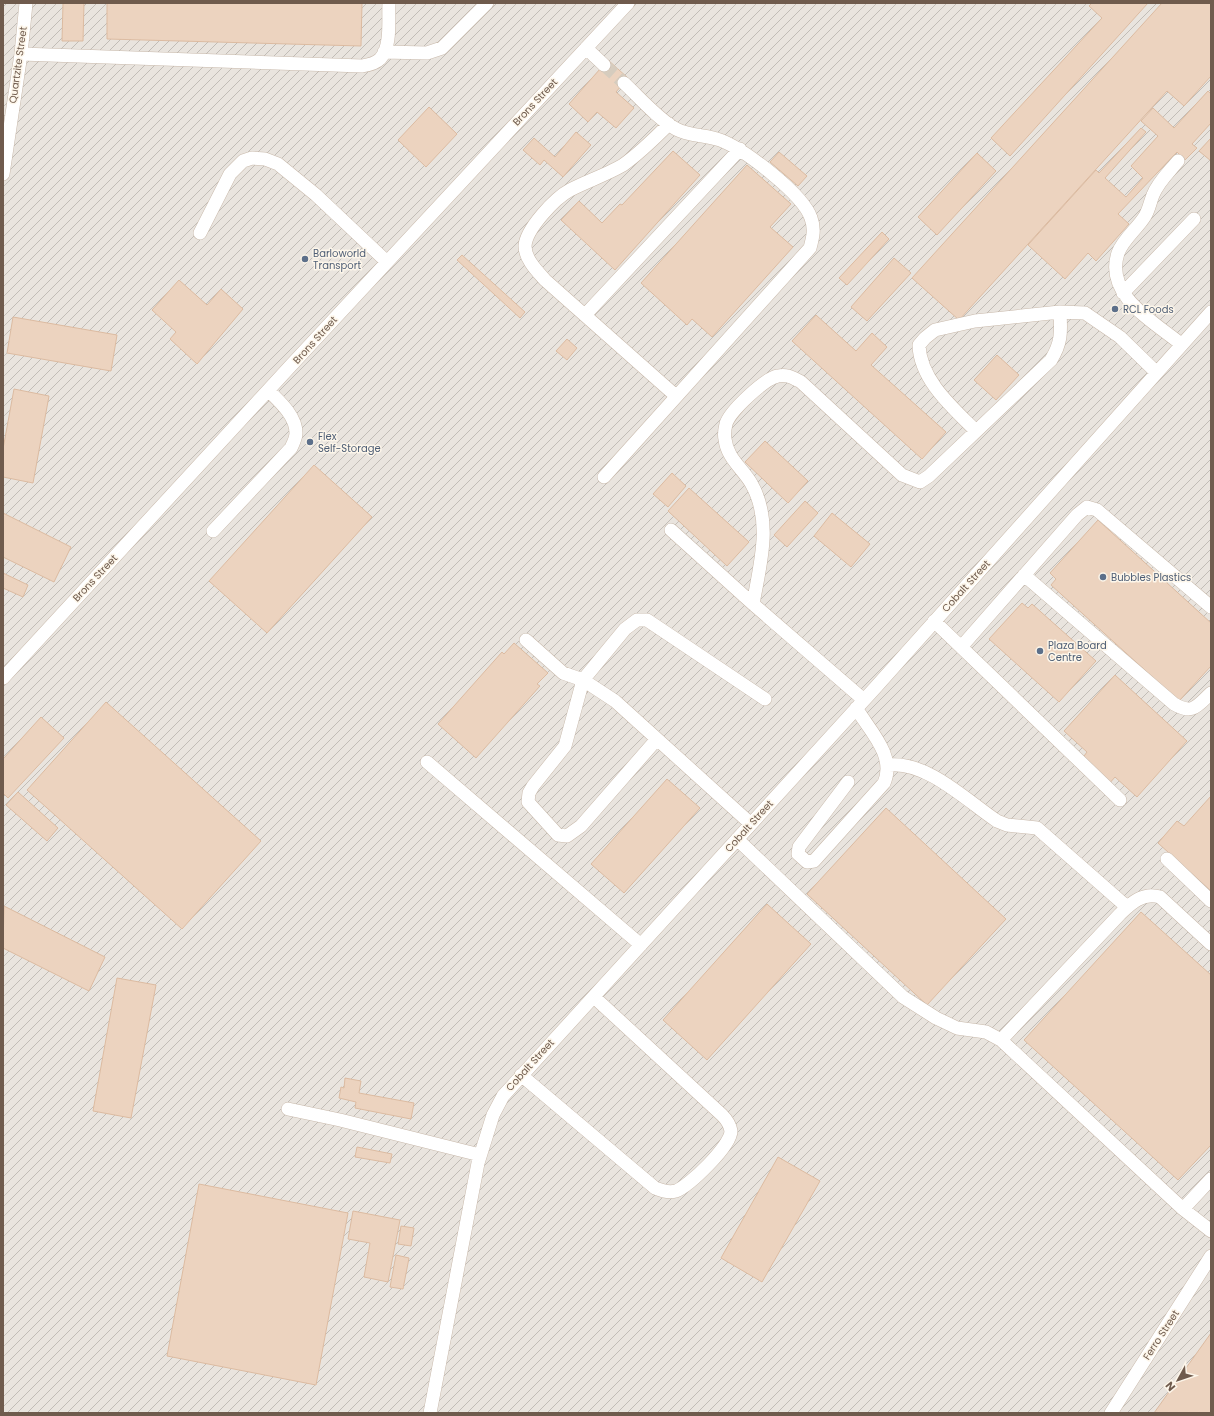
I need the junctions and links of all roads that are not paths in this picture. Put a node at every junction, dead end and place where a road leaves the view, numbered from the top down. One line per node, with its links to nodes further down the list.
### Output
1 (26, 3): 7 (street, Quartzite Street)
2 (389, 3): 6 (street)
3 (487, 3): 6 (street)
4 (628, 3): 5 (street, Brons Street)
5 (586, 48): 8 (street); 16 (street, Brons Street)
6 (384, 52): 7 (street)
7 (21, 54): 13 (street, Quartzite Street)
8 (604, 65)
9 (624, 83): 10 (street)
10 (669, 124): 11 (street); 20 (street)
11 (740, 149): 20 (street); 24 (street)
12 (1178, 161): 17 (street)
13 (3, 174)
14 (1194, 219): 17 (street)
15 (200, 233): 16 (street)
16 (386, 262): 23 (street, Brons Street)
17 (1123, 293): 21 (street)
18 (1060, 312): 22 (street); 25 (street); 25 (street)
19 (1211, 312): 21 (street, Cobalt Street)
20 (585, 315): 24 (street)
21 (1182, 344): 22 (street, Cobalt Street)
22 (1156, 372): 32 (street, Cobalt Street)
23 (269, 391): 28 (street); 35 (street, Brons Street)
24 (676, 396): 26 (street)
25 (976, 431): 30 (street)
26 (604, 477)
27 (671, 530): 30 (street)
28 (213, 531)
29 (1024, 575): 31 (street); 34 (street); 37 (street)
30 (753, 604): 39 (street)
31 (1211, 607)
32 (934, 622): 34 (street); 39 (street, Cobalt Street)
33 (526, 640): 36 (street)
34 (962, 646): 44 (street)
35 (3, 678)
36 (583, 680): 38 (street); 40 (street); 40 (street)
37 (1211, 693)
38 (765, 699)
39 (860, 704): 42 (street); 45 (street, Cobalt Street)
40 (657, 739): 45 (street)
41 (427, 762): 51 (street)
42 (889, 765): 43 (street); 49 (street)
43 (848, 782)
44 (1120, 800)
45 (751, 824): 46 (street, Cobalt Street)
46 (737, 839): 51 (street, Cobalt Street); 53 (street)
47 (1167, 859): 48 (street)
48 (1211, 901)
49 (1127, 907): 50 (street); 53 (street)
50 (1211, 944)
51 (641, 945): 52 (street, Cobalt Street)
52 (594, 997): 54 (street, Cobalt Street); 54 (street)
53 (1000, 1040): 58 (street)
54 (521, 1075): 56 (street, Cobalt Street)
55 (288, 1109): 56 (street)
56 (480, 1155): 61 (street, Cobalt Street)
57 (1211, 1179): 58 (street)
58 (1183, 1209): 59 (street)
59 (1211, 1231)
60 (1210, 1259): 62 (street, Ferro Street)
61 (430, 1413)
62 (1111, 1413)

